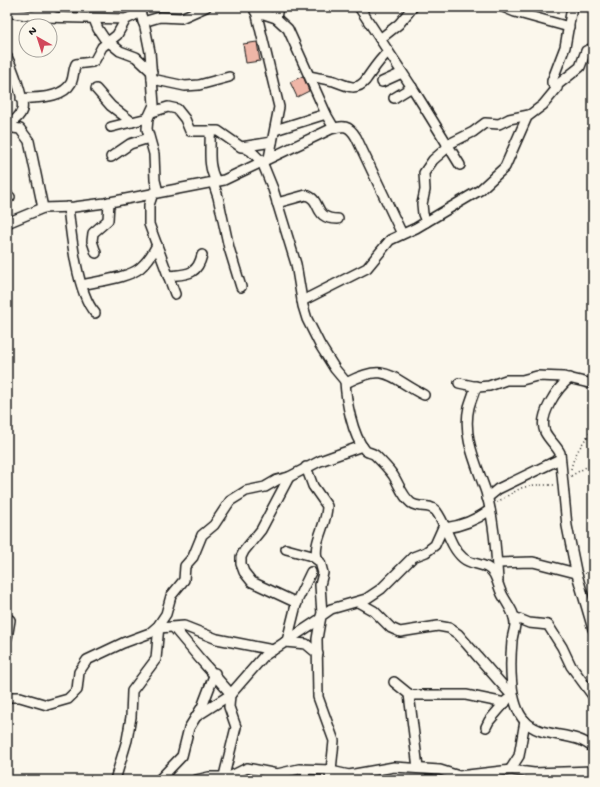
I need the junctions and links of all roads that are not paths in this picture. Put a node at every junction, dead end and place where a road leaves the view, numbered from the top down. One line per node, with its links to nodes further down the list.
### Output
1 (57, 7): 11 (street)
2 (206, 7): 15 (street)
3 (278, 7): 12 (street)
4 (358, 7): 17 (street)
5 (413, 7): 17 (street)
6 (503, 7): 16 (street)
7 (572, 7): 16 (street)
8 (139, 8): 14 (street); 15 (street)
9 (255, 9): 12 (street); 39 (street)
10 (7, 12): 11 (street)
11 (32, 16): 13 (street)
12 (276, 18): 24 (street)
13 (94, 19): 14 (street); 18 (street)
14 (126, 20): 18 (street)
15 (144, 22): 23 (street)
16 (569, 27): 27 (street)
17 (380, 38): 20 (street)
18 (109, 43): 23 (street); 30 (street)
19 (593, 48): 27 (street)
20 (388, 52): 22 (street); 24 (street)
21 (7, 57): 30 (street)
22 (402, 73): 26 (street); 28 (street)
23 (152, 76): 25 (street); 33 (street)
24 (310, 76): 32 (street)
25 (229, 78)
26 (382, 82)
27 (556, 86): 34 (street)
28 (412, 87): 31 (street); 43 (street)
29 (96, 90): 35 (street)
30 (21, 98): 36 (street)
31 (394, 98)
32 (326, 114): 38 (street); 39 (street)
33 (150, 115): 35 (street); 40 (street); 41 (street)
34 (529, 115): 43 (street); 57 (street)
35 (132, 122): 37 (street)
36 (7, 126): 54 (street)
37 (111, 127)
38 (334, 128): 46 (street); 59 (street)
39 (275, 130): 42 (street)
40 (210, 131): 44 (street); 48 (street)
41 (149, 138): 45 (street); 49 (street)
42 (272, 142): 44 (street); 46 (street)
43 (448, 146): 47 (street); 57 (street)
44 (244, 147): 46 (street)
45 (111, 156)
46 (266, 160): 48 (street); 52 (street)
47 (460, 165)
48 (214, 181): 49 (street); 65 (street)
49 (156, 192): 50 (street); 55 (street)
50 (131, 198): 51 (street); 55 (street)
51 (109, 202): 53 (street); 61 (street)
52 (277, 203): 56 (street); 67 (street)
53 (68, 207): 54 (street); 64 (street)
54 (43, 208): 58 (street)
55 (149, 208): 60 (street)
56 (338, 218)
57 (426, 222): 59 (street)
58 (7, 223)
59 (402, 234): 67 (street)
60 (157, 245): 63 (street); 64 (street)
61 (96, 253)
62 (202, 255): 63 (street)
63 (168, 276): 66 (street)
64 (82, 285): 68 (street)
65 (241, 287)
66 (175, 294)
67 (302, 301): 70 (street)
68 (95, 314)
69 (570, 378): 72 (street); 73 (street); 76 (street)
70 (345, 381): 74 (street); 75 (street)
71 (459, 383): 73 (street)
72 (593, 384)
73 (476, 386): 79 (street)
74 (424, 395)
75 (362, 446): 77 (street); 81 (street)
76 (560, 459): 79 (street); 88 (street)
77 (306, 467): 78 (street); 85 (street)
78 (288, 476): 92 (street); 96 (street)
79 (491, 503): 80 (street); 86 (street)
80 (464, 524): 81 (street); 82 (street)
81 (445, 526): 82 (street); 83 (street)
82 (450, 539): 83 (street); 89 (street)
83 (433, 546): 91 (street)
84 (286, 549): 85 (street)
85 (314, 558): 87 (street); 90 (street)
86 (497, 563): 88 (street); 89 (street)
87 (311, 572): 90 (street); 92 (street)
88 (576, 573): 98 (street)
89 (498, 584): 94 (street)
90 (320, 585): 93 (street)
91 (358, 602): 93 (street); 108 (street)
92 (297, 603): 100 (street)
93 (321, 616): 100 (street); 102 (street)
94 (514, 617): 108 (street); 109 (street)
95 (10, 620): 99 (street)
96 (159, 627): 97 (street); 107 (street); 120 (street)
97 (174, 628): 101 (street); 103 (street)
98 (593, 629)
99 (7, 638)
100 (286, 642): 101 (street); 102 (street)
101 (273, 650): 105 (street)
102 (318, 654): 118 (street)
103 (214, 673): 105 (street); 111 (street)
104 (394, 682): 106 (street)
105 (231, 694): 111 (street); 119 (street)
106 (409, 694): 110 (street); 115 (street)
107 (7, 696)
108 (513, 696): 110 (street); 112 (street)
109 (593, 696)
110 (505, 703): 113 (street)
111 (195, 717): 121 (street)
112 (525, 721): 114 (street); 116 (street)
113 (486, 727)
114 (593, 748)
115 (418, 768): 116 (street); 118 (street)
116 (510, 770): 117 (street)
117 (593, 771)
118 (331, 774): 119 (street)
119 (223, 779): 122 (street)
120 (115, 780)
121 (159, 780)
122 (196, 780)

